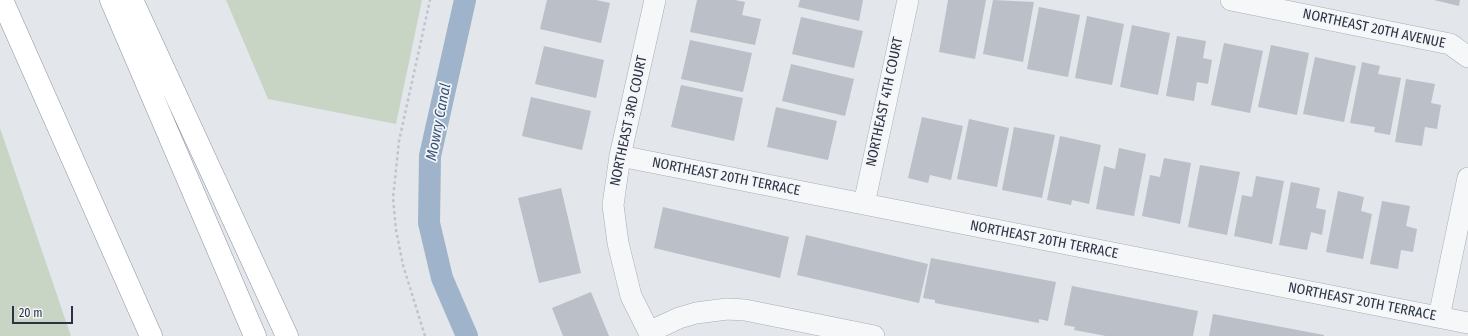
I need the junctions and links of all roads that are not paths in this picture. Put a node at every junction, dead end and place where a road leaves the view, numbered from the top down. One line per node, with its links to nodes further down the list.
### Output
1 (2, 0): 14 (highway)
2 (112, 0): 15 (highway)
3 (132, 0): 16 (highway)
4 (655, 0): 8 (street, NORTHEAST 3RD COURT)
5 (908, 0): 10 (street, NORTHEAST 4TH COURT)
6 (1231, 0): 7 (street, NORTHEAST 20TH AVENUE)
7 (1468, 57)
8 (620, 156): 10 (street, NORTHEAST 20TH TERRACE); 13 (street, NORTHEAST 3RD COURT)
9 (1468, 178): 11 (street)
10 (864, 204): 11 (street, NORTHEAST 20TH TERRACE)
11 (1439, 317): 12 (street, NORTHEAST 20TH TERRACE)
12 (1468, 323)
13 (650, 334): 17 (street)
14 (151, 336)
15 (255, 336)
16 (287, 336)
17 (874, 336)

